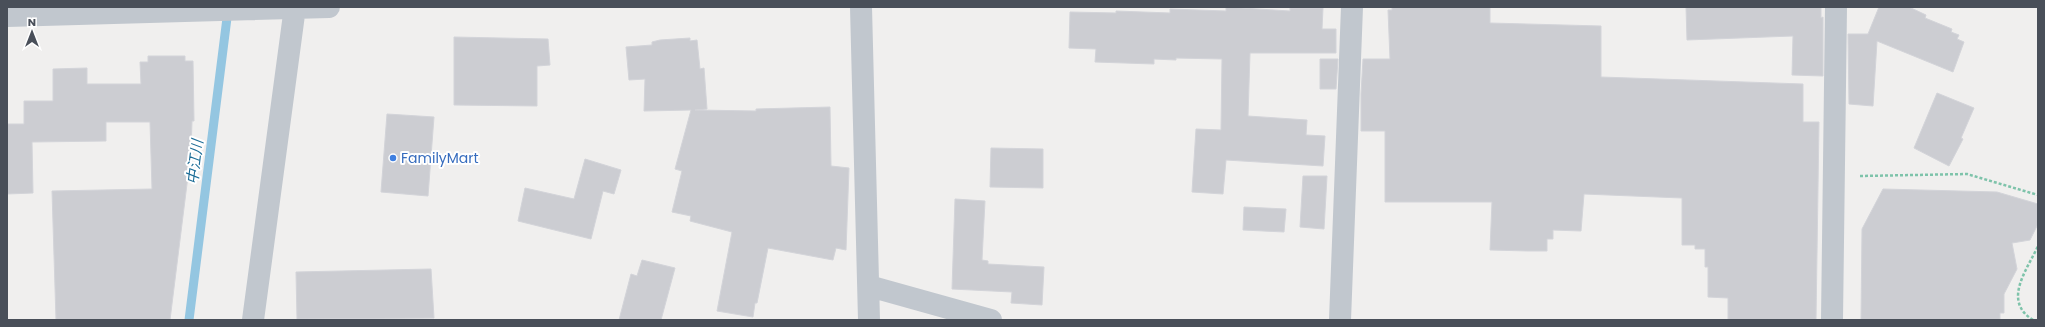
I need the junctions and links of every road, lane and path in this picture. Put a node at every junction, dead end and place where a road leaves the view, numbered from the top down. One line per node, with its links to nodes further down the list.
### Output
1 (295, 7): 2 (street); 6 (street); 11 (street)
2 (329, 7)
3 (861, 7): 10 (street)
4 (1352, 7): 14 (street)
5 (1836, 7): 7 (street)
6 (7, 16)
7 (1833, 176): 8 (path); 15 (street)
8 (2038, 195)
9 (2038, 246): 16 (path)
10 (869, 286): 12 (street); 13 (street)
11 (253, 320)
12 (869, 320)
13 (991, 320)
14 (1340, 320)
15 (1832, 320)
16 (2033, 320)

